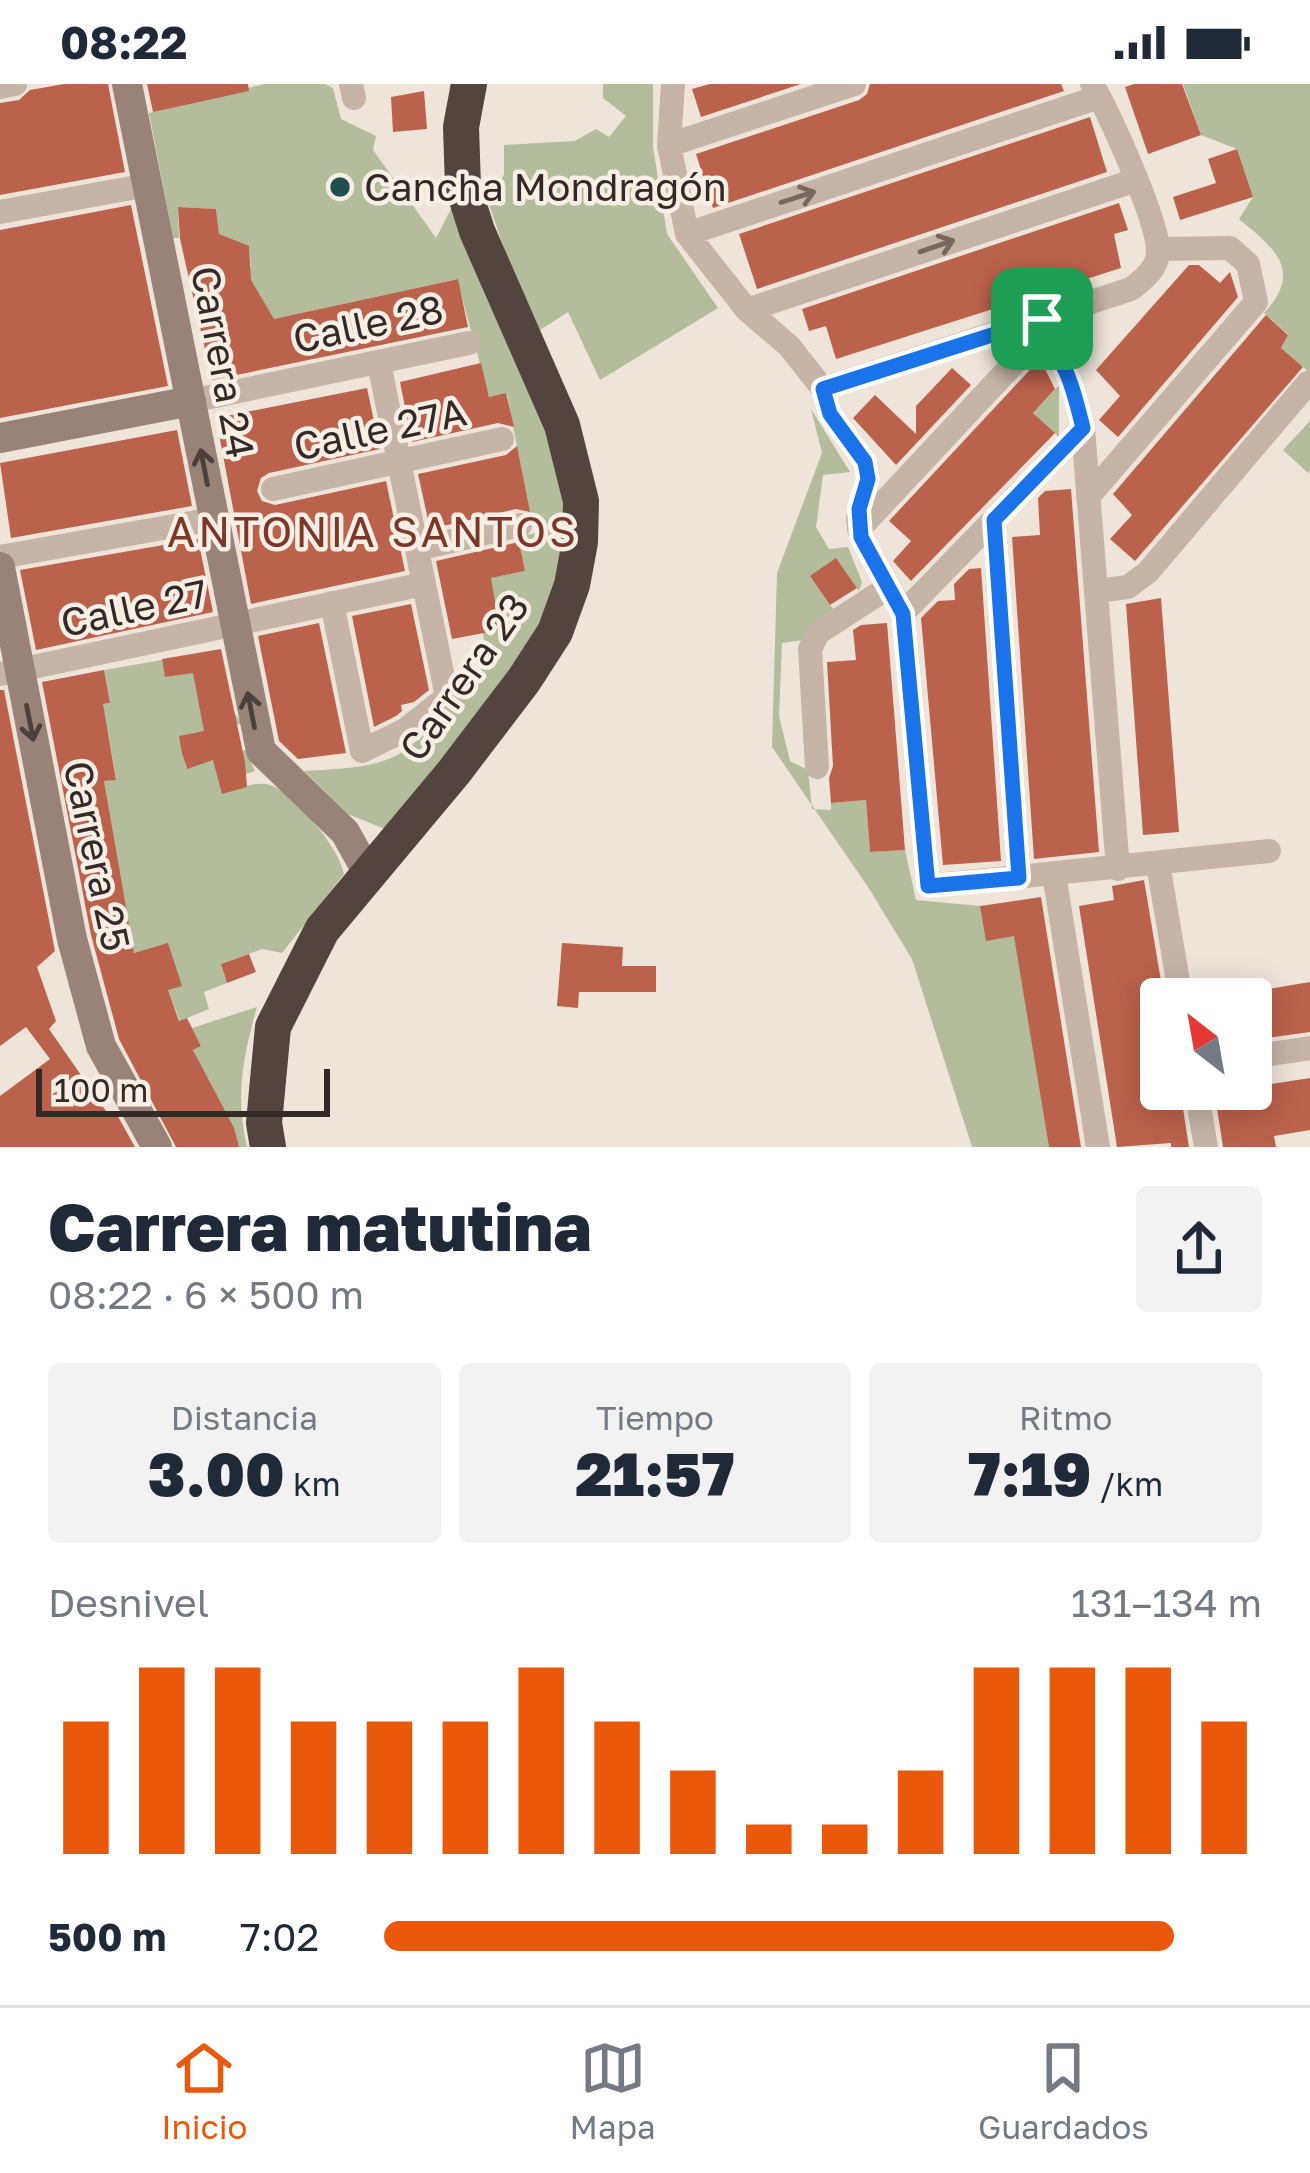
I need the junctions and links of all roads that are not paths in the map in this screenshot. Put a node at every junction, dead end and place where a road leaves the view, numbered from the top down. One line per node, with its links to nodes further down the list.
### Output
1 (15, 84): 6 (street)
2 (127, 84): 10 (street, Carrera 24)
3 (470, 84): 43 (highway, Carrera 23)
4 (673, 84): 8 (street)
5 (854, 84): 8 (street)
6 (0, 87)
7 (1096, 90): 9 (street); 12 (street, one-way to 7)
8 (669, 145): 12 (street)
9 (1136, 179): 13 (street); 14 (street, one-way to 9)
10 (148, 185): 11 (street); 20 (street, Carrera 24)
11 (0, 212)
12 (687, 234): 14 (street)
13 (1158, 249): 15 (street); 26 (street)
14 (747, 310): 19 (street)
15 (1040, 326): 19 (street); 21 (street); 30 (street)
16 (470, 343): 17 (street, Calle 28)
17 (380, 363): 20 (street, Calle 28); 24 (street, Carrera 23)
18 (1308, 382): 36 (street)
19 (823, 389): 30 (street)
20 (191, 400): 22 (street, Calle 28); 27 (street, Carrera 24, one-way to 20)
21 (1083, 428): 26 (street); 28 (street)
22 (0, 438)
23 (502, 440): 24 (street, Calle 27A)
24 (400, 462): 25 (street, Calle 27A); 31 (street, Carrera 23)
25 (273, 489)
26 (1088, 496): 36 (street)
27 (214, 519): 32 (street); 39 (street, Carrera 24)
28 (994, 520): 38 (street); 47 (street)
29 (520, 525): 31 (street)
30 (859, 529): 35 (street)
31 (417, 549): 34 (street, Carrera 23)
32 (0, 556)
33 (0, 567): 40 (street, Carrera 25)
34 (424, 584): 37 (street, Calle 27); 37 (street, Carrera 23)
35 (887, 588): 38 (street); 41 (street)
36 (1096, 591): 45 (street)
37 (332, 603): 39 (street, Calle 27)
38 (903, 614): 47 (street)
39 (235, 623): 40 (street, Calle 27); 43 (street, Carrera 24, one-way to 39)
40 (10, 672): 52 (street, Carrera 25, one-way to 52)
41 (817, 767)
42 (1270, 850): 44 (street)
43 (380, 861): 53 (highway, Carrera 23)
44 (1158, 865): 45 (street); 48 (street)
45 (1118, 869): 46 (street)
46 (1054, 874): 47 (street); 54 (street)
47 (1019, 878)
48 (1177, 978)
49 (1310, 1048): 50 (street)
50 (1272, 1054)
51 (1200, 1110): 55 (street)
52 (157, 1147)
53 (268, 1147)
54 (1098, 1147)
55 (1206, 1147)

